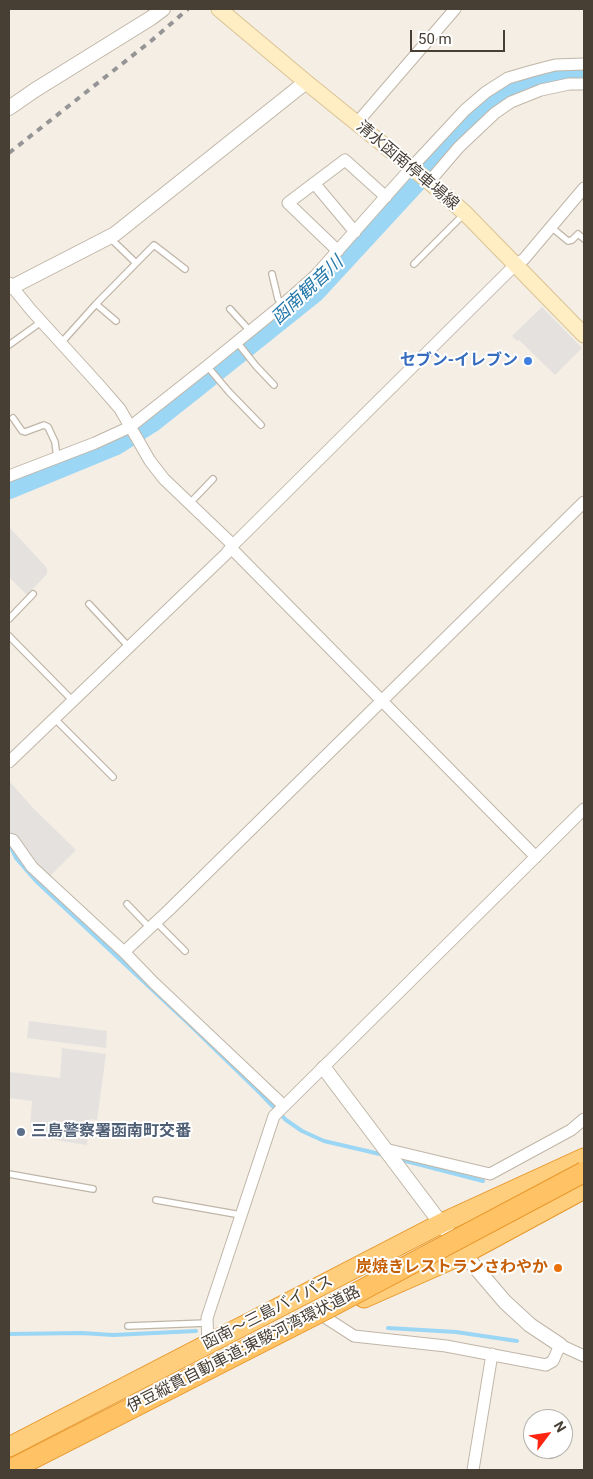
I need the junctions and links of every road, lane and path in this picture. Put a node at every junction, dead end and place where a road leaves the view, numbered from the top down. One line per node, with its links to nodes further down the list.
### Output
1 (163, 9): 8 (street)
2 (219, 9): 5 (main road, 清水函南停車場線)
3 (455, 9): 9 (street)
4 (584, 64): 7 (street)
5 (306, 82): 9 (main road, 清水函南停車場線); 18 (street)
6 (584, 84): 7 (street)
7 (488, 105): 10 (street); 11 (street)
8 (9, 108)
9 (356, 124): 10 (main road, 清水函南停車場線)
10 (413, 169): 11 (main road, 清水函南停車場線); 14 (street)
11 (428, 181): 15 (main road, 清水函南停車場線)
12 (314, 183): 14 (street); 17 (street); 20 (street)
13 (584, 188): 16 (street)
14 (386, 197): 17 (street)
15 (465, 214): 22 (lane); 23 (main road, 清水函南停車場線)
16 (551, 227): 19 (lane); 23 (street)
17 (355, 232): 20 (street)
18 (109, 237): 21 (lane); 26 (street)
19 (584, 239)
20 (338, 251): 28 (street)
21 (136, 263): 24 (lane); 27 (lane)
22 (414, 264)
23 (515, 265): 33 (main road, 清水函南停車場線); 47 (street)
24 (185, 269)
25 (272, 274): 28 (lane)
26 (11, 285): 31 (street)
27 (96, 304): 30 (lane); 34 (lane)
28 (282, 305): 32 (street)
29 (230, 309): 32 (lane)
30 (116, 321)
31 (41, 322): 34 (street); 36 (lane)
32 (250, 331): 35 (street)
33 (584, 335)
34 (61, 343): 41 (street)
35 (239, 344): 37 (street); 38 (lane)
36 (9, 345)
37 (208, 368): 40 (lane); 41 (street)
38 (274, 384)
39 (13, 418): 42 (lane)
40 (261, 425)
41 (130, 427): 42 (street); 46 (street)
42 (57, 458): 43 (street)
43 (9, 476)
44 (213, 479): 46 (lane)
45 (584, 502): 53 (street)
46 (189, 504): 47 (street)
47 (232, 547): 52 (street); 53 (street)
48 (33, 594): 50 (lane)
49 (88, 604): 52 (lane)
50 (9, 619)
51 (9, 636): 54 (lane)
52 (129, 647): 54 (street)
53 (382, 700): 60 (street); 62 (street)
54 (73, 701): 55 (street)
55 (54, 718): 56 (street); 57 (lane)
56 (9, 762)
57 (113, 777)
58 (584, 809): 60 (street)
59 (9, 839): 64 (street)
60 (536, 857): 65 (street)
61 (127, 904): 62 (lane)
62 (153, 925): 63 (lane); 64 (street)
63 (185, 951)
64 (124, 952): 66 (street)
65 (324, 1068): 66 (street); 68 (street)
66 (280, 1110): 75 (street)
67 (584, 1119): 68 (street)
68 (385, 1149): 76 (street)
69 (584, 1158): 76 (highway, 函南～三島バイパス)
70 (584, 1172): 86 (highway, 伊豆縦貫自動車道;東駿河湾環状道路, bridge)
71 (9, 1174): 72 (lane)
72 (93, 1189)
73 (584, 1189): 77 (highway, 函南～三島バイパス)
74 (156, 1200): 75 (lane)
75 (241, 1215): 79 (street)
76 (442, 1223): 77 (street); 81 (highway, 函南～三島バイパス)
77 (464, 1254): 78 (highway, 函南～三島バイパス); 82 (street)
78 (322, 1316): 83 (street); 88 (highway, 函南～三島バイパス)
79 (207, 1323): 80 (lane); 81 (street)
80 (128, 1326)
81 (208, 1344): 85 (highway, 函南～三島バイパス)
82 (560, 1345): 83 (street); 84 (street)
83 (492, 1354): 89 (street)
84 (584, 1356)
85 (9, 1449): 87 (street)
86 (10, 1470)
87 (14, 1470)
88 (22, 1470)
89 (473, 1470)

